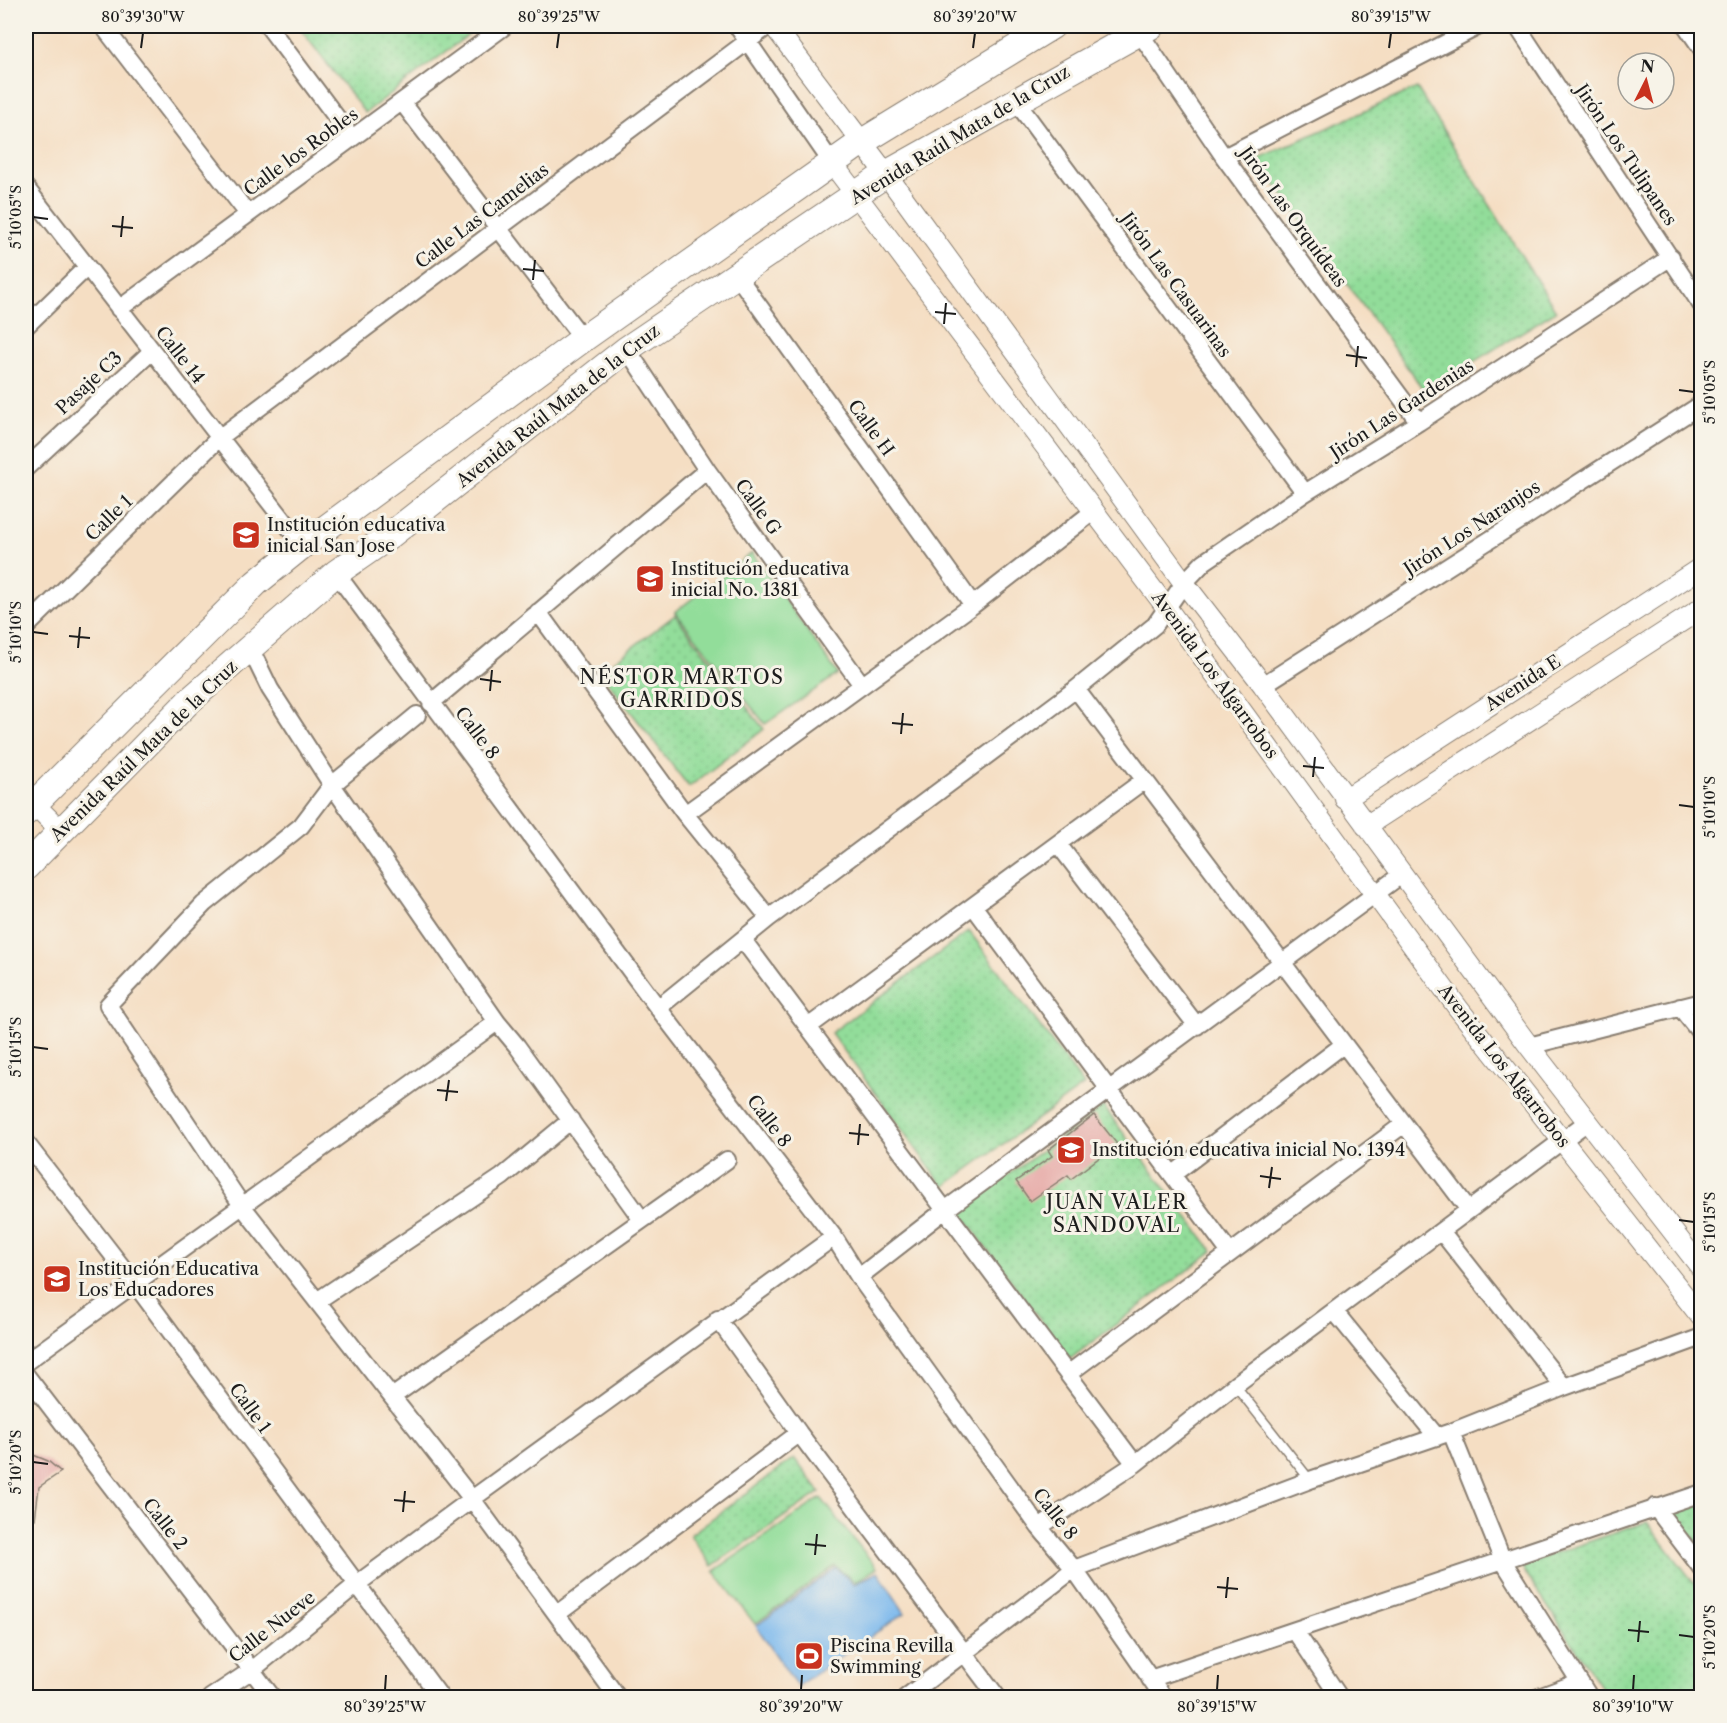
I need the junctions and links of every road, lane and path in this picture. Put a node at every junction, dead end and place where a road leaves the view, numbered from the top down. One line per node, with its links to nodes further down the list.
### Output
1 (103, 26): 23 (street)
2 (268, 26): 16 (street)
3 (505, 26): 15 (street, Calle los Robles)
4 (737, 26): 12 (street, Avenida Los Algarrobos)
5 (768, 26): 12 (street, Calle Las Camelias)
6 (774, 26): 17 (street, Avenida Los Algarrobos)
7 (1052, 26): 17 (main road, Avenida Raúl Mata de la Cruz)
8 (1479, 26): 18 (street)
9 (1517, 26): 25 (street, Jirón Los Tulipanes)
10 (1686, 26): 13 (street)
11 (1145, 29): 14 (main road, Avenida Raúl Mata de la Cruz); 18 (street, Jirón Las Orquídeas)
12 (749, 40): 19 (street, Avenida Los Algarrobos); 24 (street, Calle Las Camelias)
13 (1701, 49)
14 (1015, 100): 20 (main road, Avenida Raúl Mata de la Cruz); 39 (street, Jirón Las Casuarinas)
15 (402, 102): 16 (street, Calle los Robles); 24 (street)
16 (352, 138): 23 (street, Calle los Robles)
17 (862, 142): 19 (main road, Avenida Raúl Mata de la Cruz); 20 (street, Avenida Los Algarrobos)
18 (1224, 157): 35 (street, Jirón Las Orquídeas)
19 (832, 163): 22 (street, Avenida Los Algarrobos); 31 (main road, Avenida Raúl Mata de la Cruz)
20 (886, 174): 22 (main road, Avenida Raúl Mata de la Cruz); 44 (street, Avenida Los Algarrobos)
21 (26, 188): 26 (street, Calle 14)
22 (857, 195): 27 (main road, Avenida Raúl Mata de la Cruz); 40 (street, Avenida Los Algarrobos)
23 (248, 214): 29 (street, Calle los Robles)
24 (498, 229): 31 (street); 36 (street, Calle Las Camelias)
25 (1671, 257): 28 (street, Jirón Los Tulipanes); 35 (street, Jirón Las Gardenias)
26 (87, 267): 29 (street, Calle 14); 30 (street)
27 (736, 274): 32 (main road, Avenida Raúl Mata de la Cruz); 45 (street, Calle H)
28 (1701, 306)
29 (119, 309): 33 (street, Calle 14)
30 (26, 326)
31 (583, 339): 41 (main road, Avenida Raúl Mata de la Cruz)
32 (627, 349): 38 (street, Calle G); 43 (main road, Avenida Raúl Mata de la Cruz)
33 (152, 351): 36 (street, Calle 14); 37 (street, Pasaje C3)
34 (1701, 404): 52 (street, Jirón Los Naranjos)
35 (1419, 422): 39 (street, Jirón Las Gardenias)
36 (219, 438): 41 (street, Calle 14); 49 (street, Calle 1)
37 (26, 468)
38 (707, 470): 48 (street); 51 (street, Calle G)
39 (1305, 494): 44 (street, Jirón Las Gardenias)
40 (1094, 511): 45 (street); 46 (street, Avenida Los Algarrobos)
41 (303, 545): 59 (main road, Avenida Raúl Mata de la Cruz)
42 (1701, 567): 58 (street, Avenida E)
43 (336, 573): 50 (main road, Avenida Raúl Mata de la Cruz); 54 (street, Calle 8)
44 (1184, 583): 46 (street, Jirón Las Gardenias); 52 (street, Avenida Los Algarrobos)
45 (973, 605): 51 (street)
46 (1166, 607): 53 (street, Jirón Las Gardenias); 66 (street, Avenida Los Algarrobos)
47 (1701, 608): 61 (street, Avenida E)
48 (538, 612): 54 (street); 60 (street)
49 (28, 618)
50 (250, 648): 57 (street); 62 (main road, Avenida Raúl Mata de la Cruz)
51 (862, 685): 60 (street)
52 (1263, 685): 58 (street, Avenida Los Algarrobos)
53 (1076, 689): 56 (street); 68 (street, Jirón Las Gardenias)
54 (431, 703): 73 (street, Calle 8)
55 (417, 715): 57 (street)
56 (1143, 781): 63 (street); 70 (street)
57 (332, 785): 74 (street); 88 (street)
58 (1345, 798): 61 (street, Avenida Los Algarrobos)
59 (28, 804): 62 (street)
60 (685, 814): 68 (street)
61 (1366, 826): 65 (street, Avenida Los Algarrobos)
62 (61, 831): 64 (main road, Avenida Raúl Mata de la Cruz)
63 (1058, 844): 67 (street); 75 (street)
64 (28, 860)
65 (1401, 875): 66 (street); 79 (street, Avenida Los Algarrobos)
66 (1374, 893): 70 (street); 84 (street, Avenida Los Algarrobos)
67 (974, 907): 76 (street); 80 (street)
68 (769, 918): 69 (street, Jirón Las Gardenias)
69 (743, 940): 73 (street, Jirón Las Gardenias); 76 (street)
70 (1281, 964): 75 (street); 78 (street)
71 (1701, 1002): 72 (street)
72 (1680, 1007): 77 (street); 79 (street)
73 (658, 1008): 93 (street, Calle 8)
74 (497, 1022): 81 (street); 88 (street)
75 (1197, 1026): 80 (street)
76 (808, 1028): 89 (street)
77 (1701, 1035)
78 (1343, 1045): 83 (street); 87 (street)
79 (1529, 1046): 82 (street, Avenida Los Algarrobos)
80 (1108, 1090): 87 (street); 89 (street)
81 (571, 1120): 91 (street); 98 (street)
82 (1587, 1122): 84 (street); 95 (street, Avenida Los Algarrobos)
83 (1404, 1124): 90 (street); 94 (street)
84 (1562, 1140): 90 (street); 100 (street, Avenida Los Algarrobos)
85 (26, 1143): 97 (street, Calle 1)
86 (727, 1160): 91 (street)
87 (1172, 1175): 94 (street)
88 (243, 1207): 97 (street); 98 (street)
89 (945, 1210): 96 (street); 104 (street)
90 (1469, 1210): 92 (street)
91 (642, 1220): 108 (street)
92 (1441, 1231): 99 (street); 107 (street)
93 (834, 1237): 96 (street, Calle 8); 101 (street, Calle Nueve)
94 (1230, 1253): 104 (street)
95 (1701, 1269)
96 (860, 1277): 116 (street, Calle 8)
97 (135, 1285): 103 (street); 120 (street, Calle 1)
98 (317, 1302): 108 (street)
99 (1335, 1312): 106 (street); 110 (street)
100 (1701, 1318)
101 (718, 1319): 109 (street); 114 (street, Calle Nueve)
102 (1701, 1337): 107 (street)
103 (26, 1362)
104 (1068, 1374): 111 (street)
105 (26, 1375): 124 (street, Calle 2)
106 (1235, 1384): 111 (street); 112 (lane)
107 (1564, 1387): 110 (street)
108 (392, 1397): 114 (street)
109 (799, 1433): 121 (street); 123 (street)
110 (1444, 1435): 112 (street); 117 (street)
111 (1135, 1464): 116 (street)
112 (1310, 1480): 118 (street)
113 (1701, 1493): 115 (street)
114 (472, 1499): 120 (street, Calle Nueve); 121 (street)
115 (1655, 1507): 117 (street); 119 (street)
116 (1039, 1527): 118 (street, Calle 8)
117 (1503, 1561): 122 (street); 126 (street)
118 (1074, 1569): 123 (street); 125 (street, Calle 8)
119 (1701, 1569)
120 (357, 1584): 124 (street, Calle Nueve); 129 (street, Calle 1)
121 (557, 1614): 130 (street)
122 (1295, 1631): 125 (street); 134 (street)
123 (965, 1653): 131 (street); 132 (street)
124 (252, 1670): 127 (street, Calle Nueve); 128 (street, Calle 2)
125 (1150, 1679): 133 (street, Calle 8)
126 (1579, 1682): 135 (street); 136 (street)
127 (210, 1698)
128 (273, 1698)
129 (441, 1698)
130 (618, 1698)
131 (904, 1698)
132 (998, 1698)
133 (1164, 1698)
134 (1340, 1698)
135 (1536, 1698)
136 (1590, 1698)

